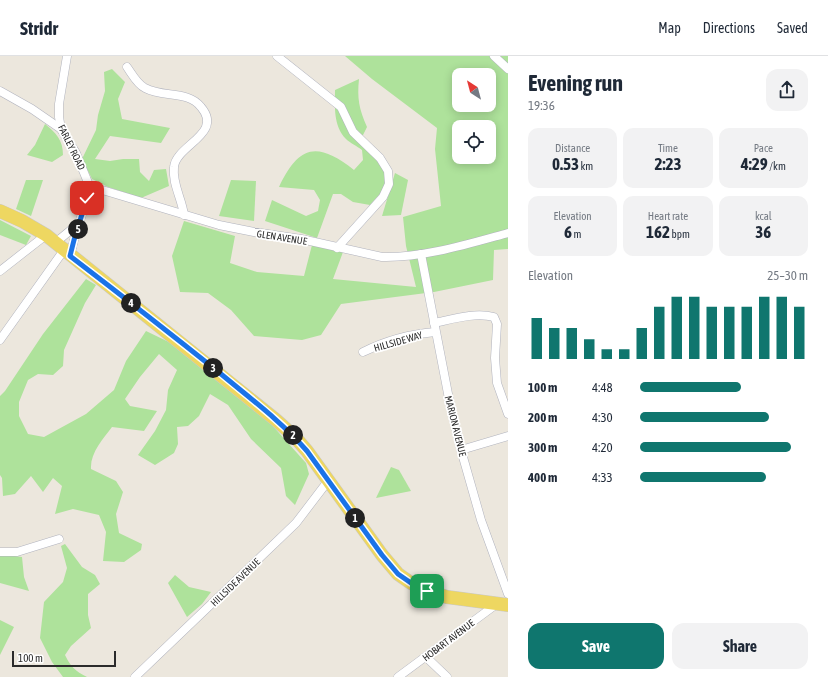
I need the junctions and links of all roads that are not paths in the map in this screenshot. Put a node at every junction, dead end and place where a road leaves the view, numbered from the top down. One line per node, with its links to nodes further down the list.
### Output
1 (67, 56): 7 (street, FARLEY ROAD)
2 (278, 56): 14 (street)
3 (494, 56): 5 (street)
4 (127, 67): 10 (street)
5 (508, 69)
6 (0, 91): 7 (street)
7 (61, 129): 8 (street, FARLEY ROAD)
8 (91, 190): 10 (street, GLEN AVENUE); 11 (street)
9 (0, 211): 13 (main road)
10 (184, 215): 14 (street, GLEN AVENUE)
11 (80, 222): 13 (street); 13 (street)
12 (508, 233): 15 (street, GLEN AVENUE)
13 (59, 246): 16 (street); 19 (street); 24 (main road)
14 (337, 248): 15 (street, GLEN AVENUE)
15 (421, 254): 17 (street, MARION AVENUE)
16 (0, 271)
17 (434, 323): 18 (street, MARION AVENUE); 21 (street)
18 (435, 332): 20 (street, HILLSIDE WAY); 23 (street, MARION AVENUE)
19 (0, 340)
20 (362, 352)
21 (508, 414)
22 (508, 436): 23 (street)
23 (462, 450): 27 (street, MARION AVENUE)
24 (328, 481): 27 (main road); 29 (street, HILLSIDE AVENUE)
25 (59, 539): 26 (street)
26 (0, 552)
27 (505, 601): 28 (street, HOBART AVENUE)
28 (426, 657): 30 (street, HOBART AVENUE); 31 (street)
29 (135, 677)
30 (398, 677)
31 (447, 677)

